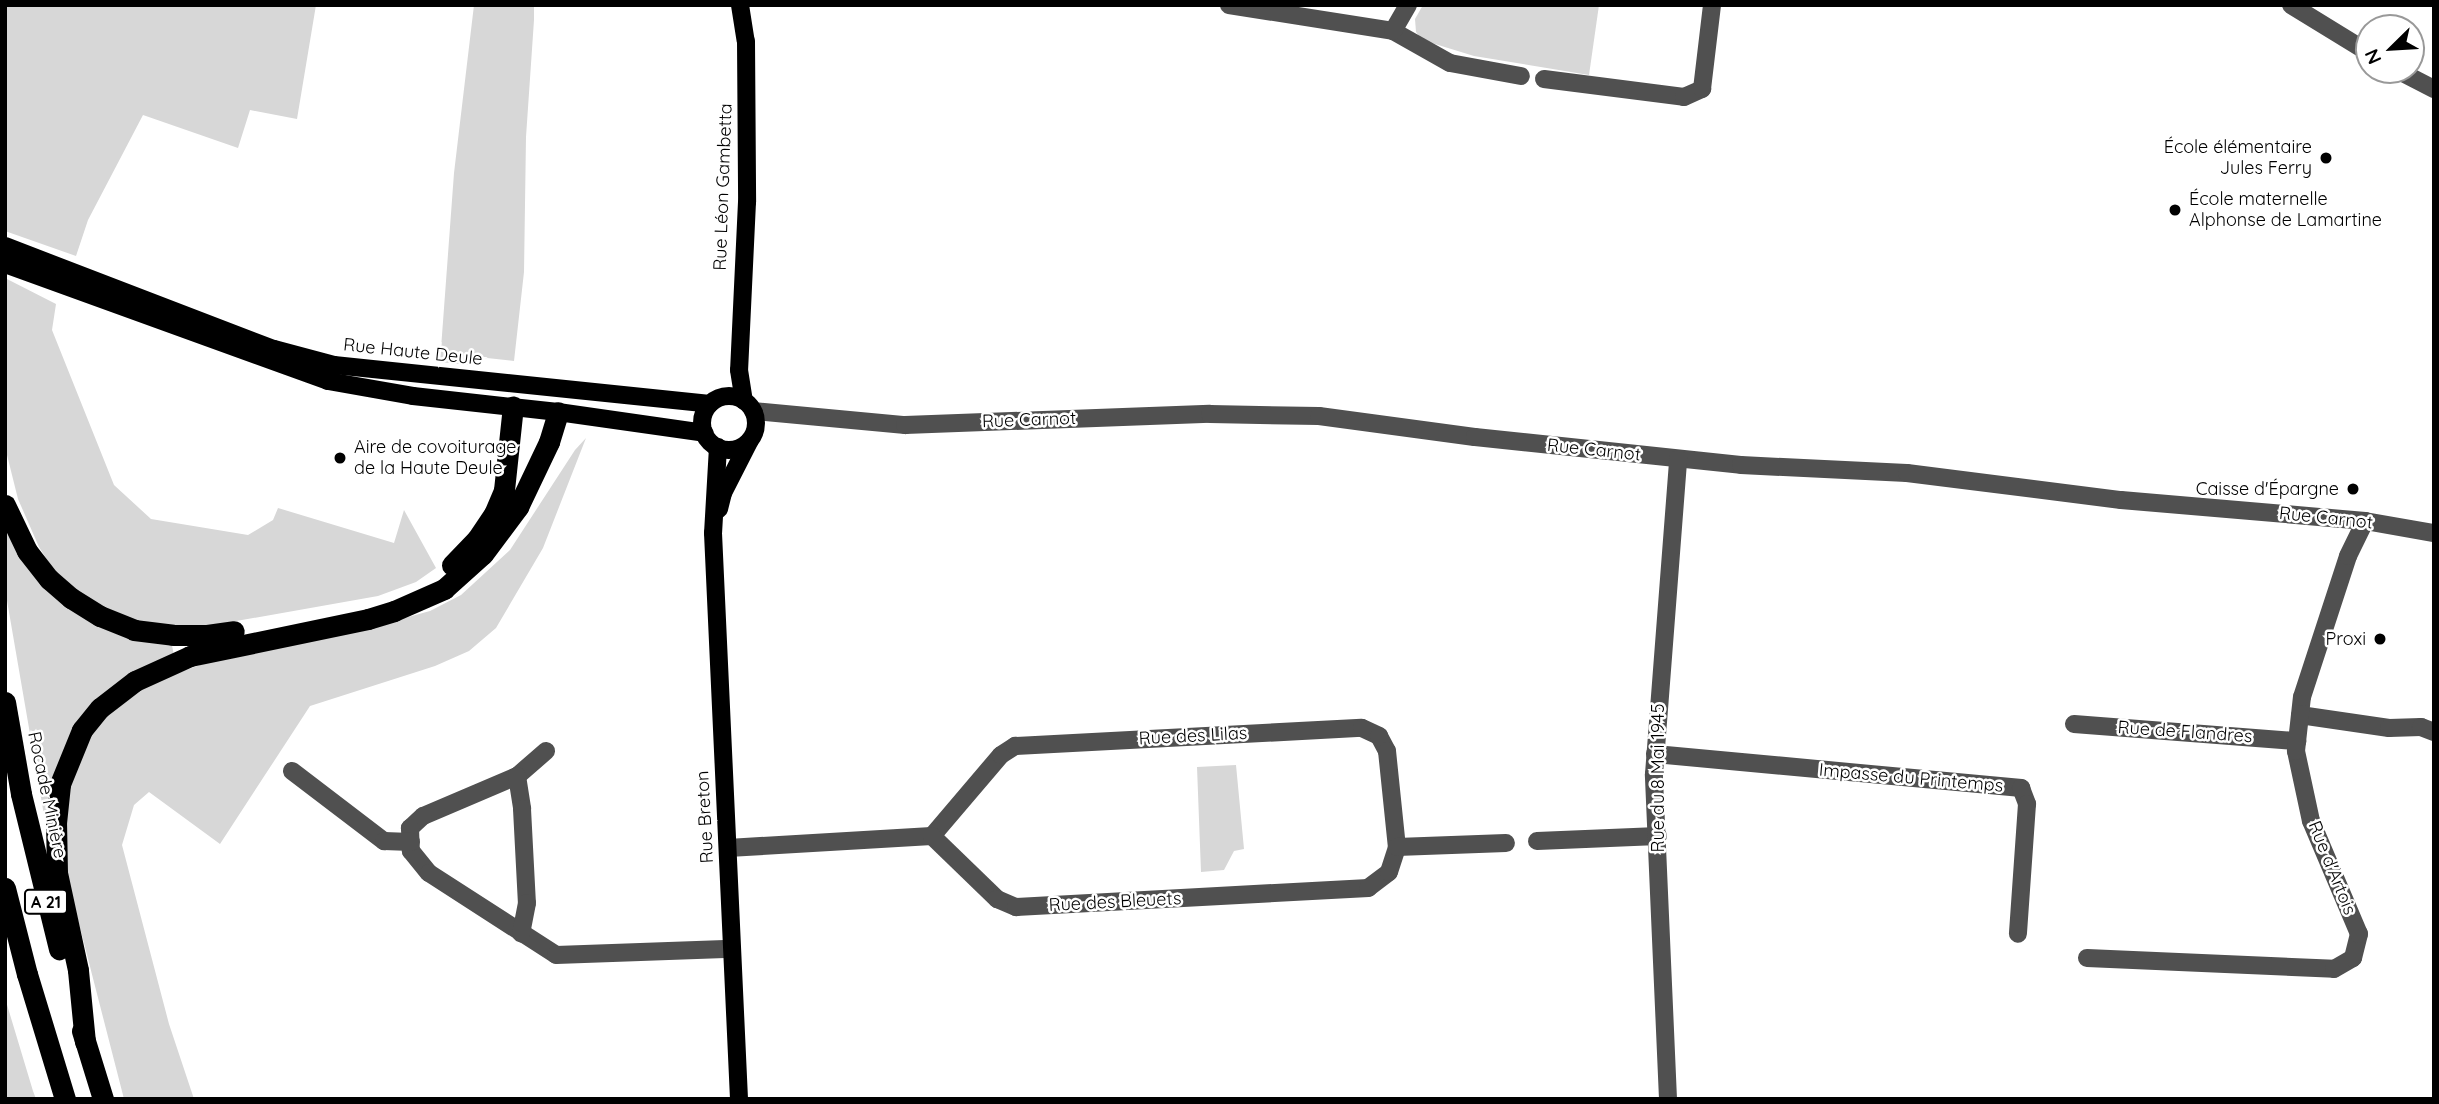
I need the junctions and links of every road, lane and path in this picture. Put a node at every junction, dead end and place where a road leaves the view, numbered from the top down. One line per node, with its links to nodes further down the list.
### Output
1 (740, 5): 12 (main road, Rue Léon Gambetta)
2 (1229, 5): 6 (street)
3 (1408, 5): 6 (street)
4 (1712, 5): 9 (street)
5 (2291, 5): 7 (street)
6 (1393, 31): 8 (street)
7 (2355, 44)
8 (1521, 76)
9 (1544, 79)
10 (5, 246): 13 (main road, Rue Haute Deule)
11 (5, 264): 15 (main road, Rue Haute Deule)
12 (739, 370): 14 (main road); 16 (main road, Rue Léon Gambetta)
13 (559, 400): 14 (main road, Rue Haute Deule); 15 (main road, Rue Haute Deule); 17 (main road, Rue Haute Deule); 46 (highway)
14 (716, 400): 16 (main road); 17 (main road)
15 (513, 406): 21 (highway)
16 (749, 406): 18 (main road); 20 (street, Rue Carnot)
17 (705, 433): 19 (main road)
18 (750, 439): 19 (main road); 23 (main road, Rue Breton)
19 (718, 447): 23 (main road, Rue Breton)
20 (1678, 458): 22 (street, Rue Carnot); 31 (street, Rue du 8 Mai 1945)
21 (5, 505)
22 (2365, 521): 24 (street, Rue Carnot); 26 (street, Rue d'Artois)
23 (713, 533): 40 (main road, Rue Breton)
24 (2434, 533)
25 (5, 702): 46 (highway, Rocade Minière / A 21)
26 (2300, 715): 28 (street); 29 (street, Rue d'Artois)
27 (2074, 724): 29 (street, Rue de Flandres)
28 (2434, 732)
29 (2297, 741): 45 (street, Rue d'Artois)
30 (546, 751): 33 (street)
31 (1655, 754): 35 (street, Rue du 8 Mai 1945); 43 (street, Impasse du Printemps)
32 (292, 771): 37 (street)
33 (517, 776): 37 (street); 42 (street)
34 (932, 836): 39 (street, Rue des Bleuets); 39 (street, Rue des Lilas); 40 (street)
35 (1658, 836): 36 (street); 50 (street, Rue du 8 Mai 1945)
36 (1537, 841)
37 (411, 842): 42 (street)
38 (1506, 843): 39 (street)
39 (1396, 847)
40 (727, 848): 44 (main road, Rue Breton)
41 (5, 888): 47 (highway, A 21)
42 (521, 933): 44 (street)
43 (2018, 934)
44 (732, 949): 49 (main road, Rue Breton)
45 (2087, 958)
46 (85, 1042): 48 (highway, Rocade Minière / A 21)
47 (65, 1099)
48 (103, 1099)
49 (739, 1099)
50 (1668, 1099)

